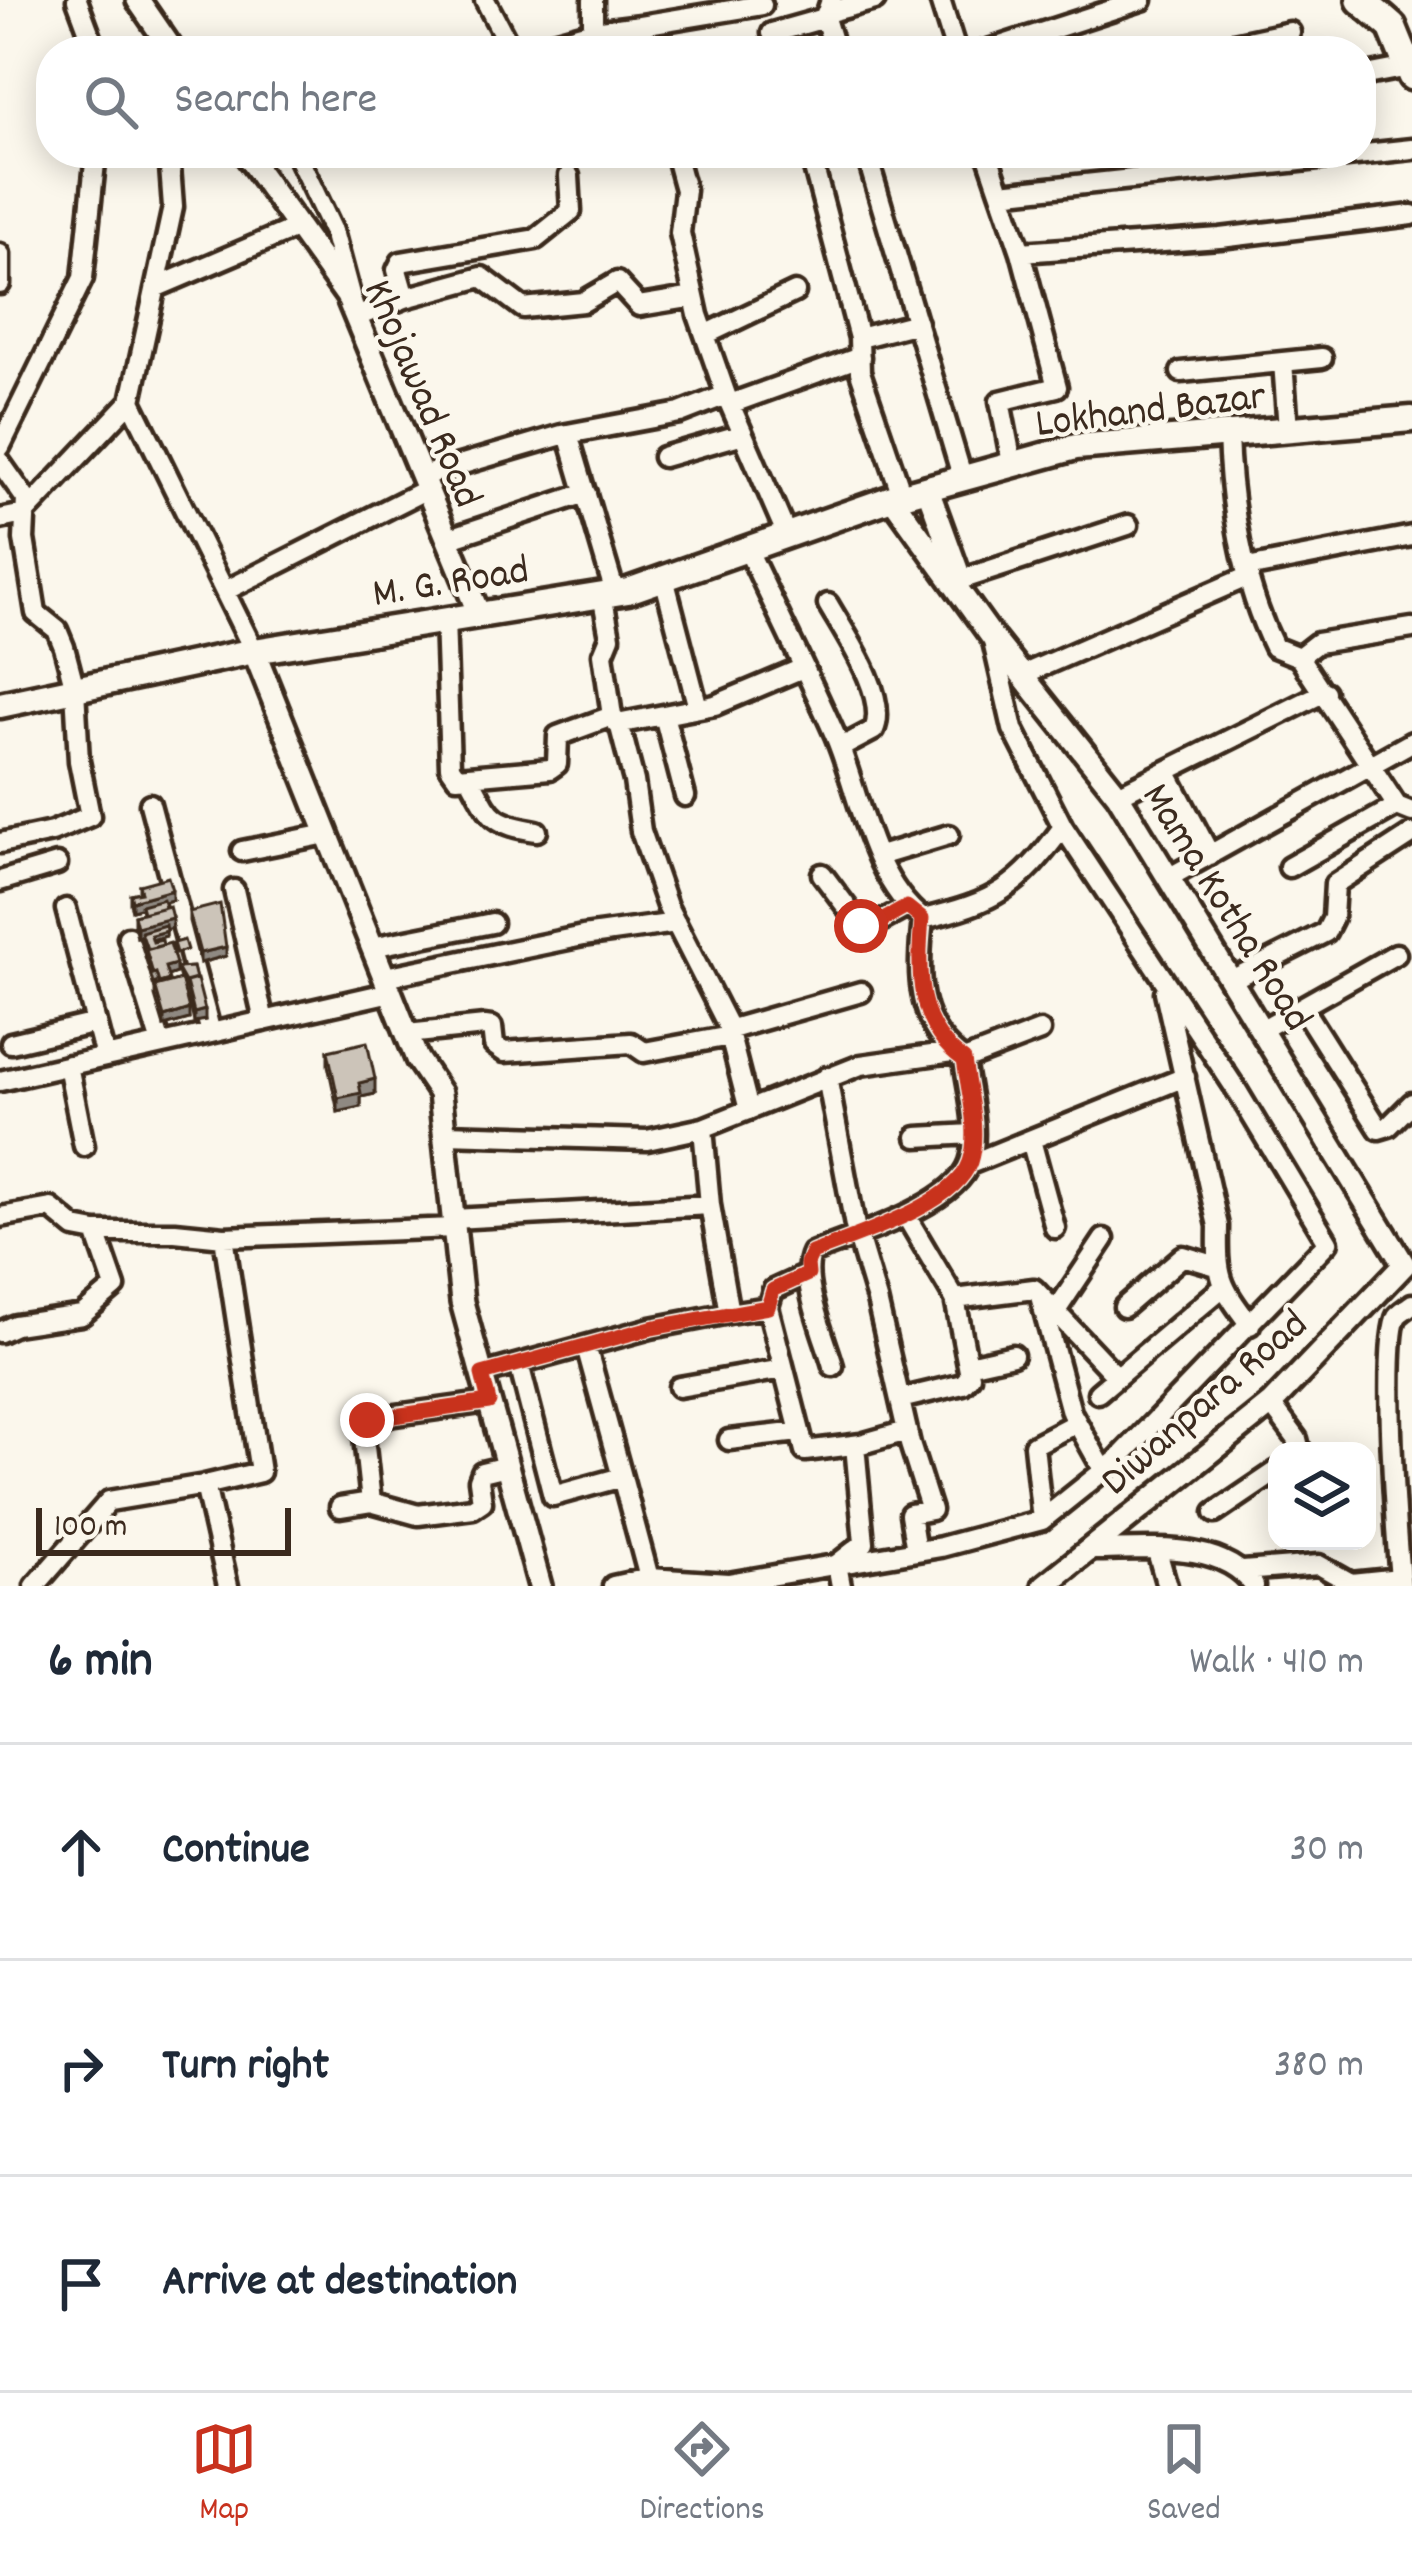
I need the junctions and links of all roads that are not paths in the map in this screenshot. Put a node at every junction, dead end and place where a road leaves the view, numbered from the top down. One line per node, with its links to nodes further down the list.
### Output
1 (77, 0): 14 (street)
2 (138, 0): 15 (street)
3 (485, 0): 16 (street)
4 (593, 0): 12 (street)
5 (875, 0): 10 (street)
6 (940, 0): 21 (street)
7 (1142, 0): 22 (street)
8 (1361, 0): 24 (main road)
9 (761, 3): 11 (street); 19 (street)
10 (827, 10): 20 (street)
11 (641, 25): 12 (street); 18 (street)
12 (593, 31): 17 (street)
13 (1291, 32): 23 (street)
14 (90, 36)
15 (163, 36)
16 (507, 36)
17 (574, 36)
18 (643, 36)
19 (773, 36)
20 (785, 36)
21 (951, 36)
22 (1031, 36)
23 (1272, 36)
24 (1410, 72): 25 (street)
25 (1376, 75)
26 (1412, 149): 27 (street)
27 (1376, 153)
28 (94, 168): 62 (street)
29 (170, 168): 44 (street)
30 (256, 168): 40 (street, Khojawad Road)
31 (303, 168): 48 (street)
32 (679, 168): 46 (street)
33 (813, 168): 51 (street)
34 (870, 168): 49 (street)
35 (992, 168): 38 (street)
36 (1235, 168): 38 (street)
37 (569, 176): 47 (street)
38 (1001, 193): 41 (street)
39 (1412, 215): 41 (street)
40 (298, 227): 44 (street); 48 (street, Khojawad Road)
41 (1022, 252): 65 (street)
42 (0, 254): 43 (street)
43 (0, 284)
44 (158, 286): 56 (street)
45 (795, 292): 50 (street)
46 (694, 297): 47 (street); 50 (street)
47 (405, 298): 48 (street)
48 (356, 316): 67 (street, Khojawad Road)
49 (917, 323): 51 (street); 66 (street)
50 (705, 335): 55 (street)
51 (860, 348): 55 (street); 68 (street)
52 (1322, 358): 53 (street)
53 (1282, 362): 54 (street); 58 (street)
54 (1181, 372)
55 (728, 399): 59 (street); 60 (street)
56 (131, 401): 70 (street); 79 (street)
57 (1412, 419): 58 (main road, Lokhand Bazar)
58 (1288, 429): 61 (main road, Lokhand Bazar)
59 (568, 434): 67 (street); 69 (street)
60 (743, 434): 63 (street); 73 (street)
61 (1228, 434): 65 (main road, Lokhand Bazar); 77 (street)
62 (0, 447)
63 (663, 457)
64 (0, 462): 70 (street)
65 (1012, 463): 66 (main road, Lokhand Bazar)
66 (962, 476): 68 (main road, Lokhand Bazar)
67 (424, 483): 75 (street, Khojawad Road); 79 (street)
68 (907, 493): 73 (main road, M. G. Road); 80 (street, Mama Kotha Road); 80 (street, Mama Kotha Road)
69 (586, 494): 75 (street); 81 (street)
70 (24, 514): 71 (street); 91 (street)
71 (0, 519)
72 (1128, 525): 80 (street)
73 (786, 533): 76 (main road, M. G. Road)
74 (1412, 536): 77 (street)
75 (447, 539): 83 (street, Khojawad Road)
76 (748, 548): 78 (main road, M. G. Road); 89 (street)
77 (1248, 572): 88 (street); 90 (street)
78 (664, 578): 81 (main road, M. G. Road); 94 (street)
79 (225, 591): 87 (street)
80 (964, 591): 86 (street, Mama Kotha Road)
81 (609, 593): 83 (main road, M. G. Road); 96 (street)
82 (828, 604): 98 (street)
83 (478, 612): 84 (main road, M. G. Road)
84 (445, 618): 87 (main road, M. G. Road); 101 (street)
85 (1412, 628): 88 (street)
86 (992, 637): 90 (street, Mama Kotha Road); 106 (street)
87 (254, 651): 91 (main road, M. G. Road); 108 (street)
88 (1298, 657): 92 (street)
89 (803, 668): 94 (street); 98 (street)
90 (1022, 675): 102 (street, Mama Kotha Road)
91 (75, 689): 93 (main road, M. G. Road); 111 (street)
92 (1325, 692): 99 (street); 100 (street)
93 (0, 705)
94 (698, 708): 95 (street)
95 (664, 715): 96 (street); 103 (street)
96 (615, 720): 101 (street); 124 (street)
97 (1412, 742): 99 (street)
98 (840, 748): 114 (street)
99 (1372, 766): 105 (street); 113 (street)
100 (1166, 772): 102 (street); 113 (street)
101 (470, 778): 107 (street)
102 (1118, 795): 118 (street, Mama Kotha Road)
103 (685, 796)
104 (150, 804): 137 (street)
105 (1404, 809): 116 (street)
106 (1063, 827): 122 (street); 128 (street)
107 (537, 831)
108 (327, 834): 112 (street); 126 (street)
109 (1412, 834): 129 (street)
110 (949, 836): 114 (street)
111 (0, 843)
112 (242, 851)
113 (1210, 855): 118 (street)
114 (879, 856): 122 (street)
115 (58, 864): 119 (street)
116 (1289, 867)
117 (822, 874): 122 (street)
118 (1168, 878): 129 (street, Mama Kotha Road)
119 (0, 880)
120 (234, 890): 133 (street)
121 (66, 909): 134 (street)
122 (915, 913): 142 (street)
123 (492, 923): 126 (street)
124 (676, 923): 130 (street); 138 (street)
125 (128, 937): 141 (street)
126 (372, 947): 130 (street)
127 (1396, 954): 132 (street)
128 (1161, 976): 146 (street); 177 (street)
129 (1231, 980): 135 (street, Mama Kotha Road)
130 (388, 985): 133 (street); 139 (street)
131 (861, 992): 138 (street)
132 (1302, 1007): 135 (street); 148 (street)
133 (264, 1021): 137 (street)
134 (96, 1022): 140 (street); 143 (street)
135 (1261, 1030): 166 (street, Mama Kotha Road)
136 (1040, 1031): 142 (street)
137 (212, 1033): 141 (street)
138 (729, 1033): 139 (street); 149 (street)
139 (407, 1034): 151 (street)
140 (11, 1043)
141 (161, 1044): 143 (street)
142 (958, 1056): 145 (street); 152 (street)
143 (105, 1057): 144 (street)
144 (68, 1065): 147 (street); 155 (street)
145 (827, 1077): 149 (street); 163 (street)
146 (1185, 1077): 154 (street); 167 (street)
147 (0, 1081)
148 (1412, 1103)
149 (749, 1110): 150 (street)
150 (703, 1128): 151 (street); 157 (street)
151 (445, 1134): 160 (street)
152 (973, 1134): 153 (street); 156 (street)
153 (917, 1137)
154 (1030, 1140): 156 (street); 161 (street)
155 (84, 1146)
156 (970, 1164): 158 (street)
157 (710, 1205): 160 (street); 176 (street)
158 (906, 1216): 163 (street); 171 (street)
159 (0, 1217): 162 (street)
160 (454, 1224): 164 (street); 185 (street)
161 (1055, 1228)
162 (96, 1232): 164 (street); 178 (street)
163 (858, 1234): 168 (street); 189 (street)
164 (224, 1237): 202 (street)
165 (1104, 1239): 175 (street)
166 (1407, 1262): 191 (street, Diwanpara Road)
167 (1217, 1266): 169 (street); 174 (street)
168 (808, 1274): 173 (street); 183 (street)
169 (1222, 1288): 177 (street); 186 (street)
170 (1039, 1291): 171 (street); 175 (street); 192 (street)
171 (956, 1299): 182 (street)
172 (1412, 1304): 207 (street)
173 (768, 1307): 176 (street); 184 (street)
174 (1124, 1307)
175 (1056, 1311): 186 (street)
176 (729, 1313): 179 (street)
177 (1250, 1325): 199 (street)
178 (0, 1332)
179 (586, 1346): 181 (street); 200 (street)
180 (1013, 1355): 182 (street)
181 (519, 1364): 185 (street); 200 (street)
182 (968, 1365): 189 (street)
183 (833, 1366)
184 (783, 1369): 187 (street); 194 (street)
185 (482, 1374): 190 (street)
186 (1117, 1377): 188 (street)
187 (679, 1388)
188 (1098, 1393)
189 (899, 1399): 193 (street)
190 (489, 1402): 198 (street); 203 (street)
191 (1271, 1405): 196 (street); 208 (street, Diwanpara Road)
192 (1076, 1423): 199 (street); 206 (street)
193 (907, 1431): 197 (street); 209 (street)
194 (799, 1432): 195 (street); 197 (street)
195 (729, 1440)
196 (1298, 1442)
197 (855, 1445): 212 (street)
198 (507, 1466): 203 (street); 218 (street)
199 (1104, 1471): 206 (street)
200 (622, 1477): 213 (street)
201 (1268, 1477): 205 (street)
202 (205, 1485): 216 (street); 217 (street)
203 (370, 1502): 204 (street)
204 (340, 1507)
205 (1215, 1513)
206 (1042, 1520): 209 (street)
207 (1403, 1527): 215 (street)
208 (1087, 1550): 210 (street); 221 (street, Diwanpara Road)
209 (916, 1551): 212 (street)
210 (1157, 1551): 211 (street); 222 (street)
211 (1216, 1560): 214 (street); 223 (street)
212 (837, 1564): 213 (street); 220 (street)
213 (649, 1578): 219 (street)
214 (1248, 1579): 215 (street)
215 (1401, 1582)
216 (35, 1586)
217 (228, 1586)
218 (541, 1586)
219 (613, 1586)
220 (841, 1586)
221 (1044, 1586)
222 (1167, 1586)
223 (1220, 1586)

